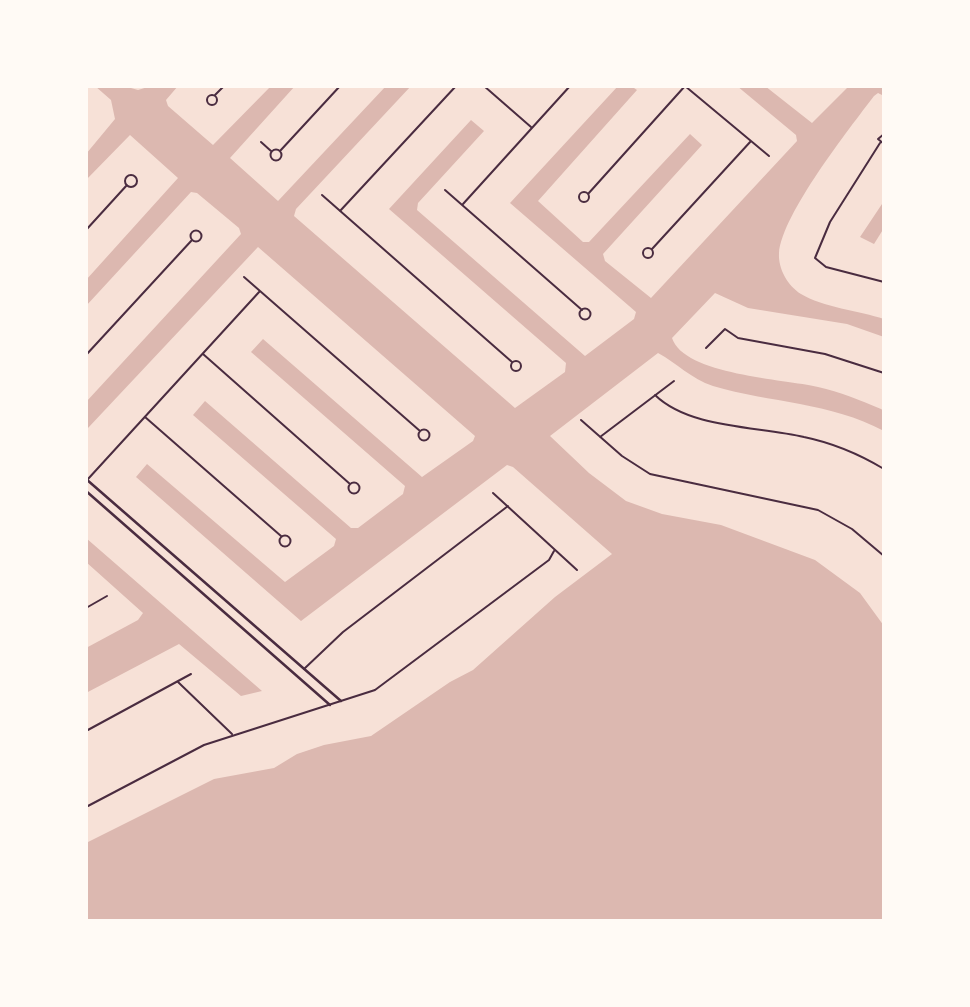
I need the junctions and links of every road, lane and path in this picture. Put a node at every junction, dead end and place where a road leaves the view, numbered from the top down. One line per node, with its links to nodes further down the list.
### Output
1 (224, 86): 7 (street)
2 (340, 86): 14 (street)
3 (456, 86): 22 (street)
4 (484, 86): 8 (street)
5 (570, 86): 8 (street)
6 (685, 86): 10 (street); 19 (street)
7 (215, 96)
8 (532, 128): 21 (street)
9 (884, 134): 12 (street)
10 (751, 141): 16 (street); 25 (street)
11 (261, 142): 15 (street)
12 (880, 143): 13 (street); 27 (street)
13 (884, 144)
14 (280, 151): 15 (street); 15 (street)
15 (272, 152)
16 (769, 156)
17 (127, 185): 23 (street)
18 (445, 191): 21 (street)
19 (588, 194)
20 (322, 195): 22 (street)
21 (462, 205): 29 (street)
22 (340, 211): 33 (street)
23 (86, 230)
24 (192, 240): 32 (street)
25 (652, 250)
26 (244, 277): 28 (street)
27 (884, 282)
28 (260, 291): 31 (street); 39 (street)
29 (582, 310)
30 (706, 348): 34 (street)
31 (202, 354): 37 (street); 43 (street)
32 (86, 355)
33 (512, 362)
34 (884, 373)
35 (674, 381): 36 (street)
36 (655, 395): 40 (street); 41 (street)
37 (144, 416): 42 (street); 47 (street)
38 (581, 420): 40 (street)
39 (420, 431)
40 (600, 437): 49 (street)
41 (884, 469)
42 (86, 480): 50 (street)
43 (350, 484)
44 (86, 491): 52 (street)
45 (493, 493): 46 (street)
46 (508, 506): 48 (street); 55 (street)
47 (281, 536)
48 (554, 551): 51 (street); 58 (street)
49 (884, 556)
50 (187, 567): 52 (street); 55 (street)
51 (577, 570)
52 (181, 574): 59 (street)
53 (107, 596): 54 (street)
54 (86, 608)
55 (303, 669): 58 (street)
56 (191, 674): 57 (street)
57 (177, 682): 60 (street); 61 (street)
58 (341, 701): 59 (street)
59 (330, 705): 61 (street)
60 (86, 731)
61 (234, 735): 62 (street)
62 (86, 807)

